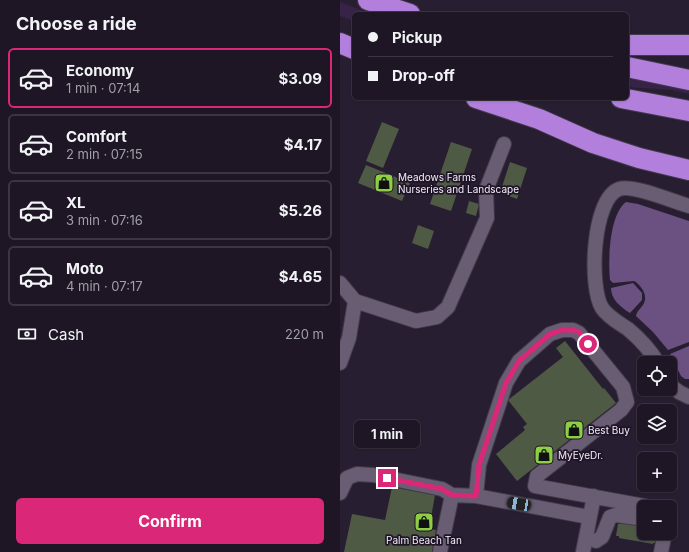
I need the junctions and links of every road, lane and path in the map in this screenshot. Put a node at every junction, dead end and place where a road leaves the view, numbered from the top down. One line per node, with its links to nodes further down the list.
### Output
1 (368, 0): 2 (highway)
2 (404, 12)
3 (340, 30): 4 (highway)
4 (352, 34)
5 (340, 43): 8 (highway)
6 (629, 45): 7 (highway)
7 (689, 45)
8 (352, 48)
9 (629, 67): 10 (highway)
10 (689, 80)
11 (482, 100): 15 (highway)
12 (629, 100): 13 (highway)
13 (689, 111)
14 (504, 144): 18 (street)
15 (689, 170)
16 (689, 206): 19 (street)
17 (340, 283): 18 (street)
18 (355, 301): 20 (street)
19 (652, 356)
20 (340, 363)
21 (677, 390): 22 (street)
22 (689, 397)
23 (340, 493): 24 (street)
24 (452, 495): 25 (street); 32 (street)
25 (476, 496): 26 (street); 28 (street)
26 (594, 496): 27 (street); 28 (street)
27 (637, 504)
28 (590, 517): 33 (street)
29 (637, 518): 31 (street)
30 (664, 540): 34 (street)
31 (596, 541)
32 (440, 552)
33 (583, 552)
34 (661, 552)

